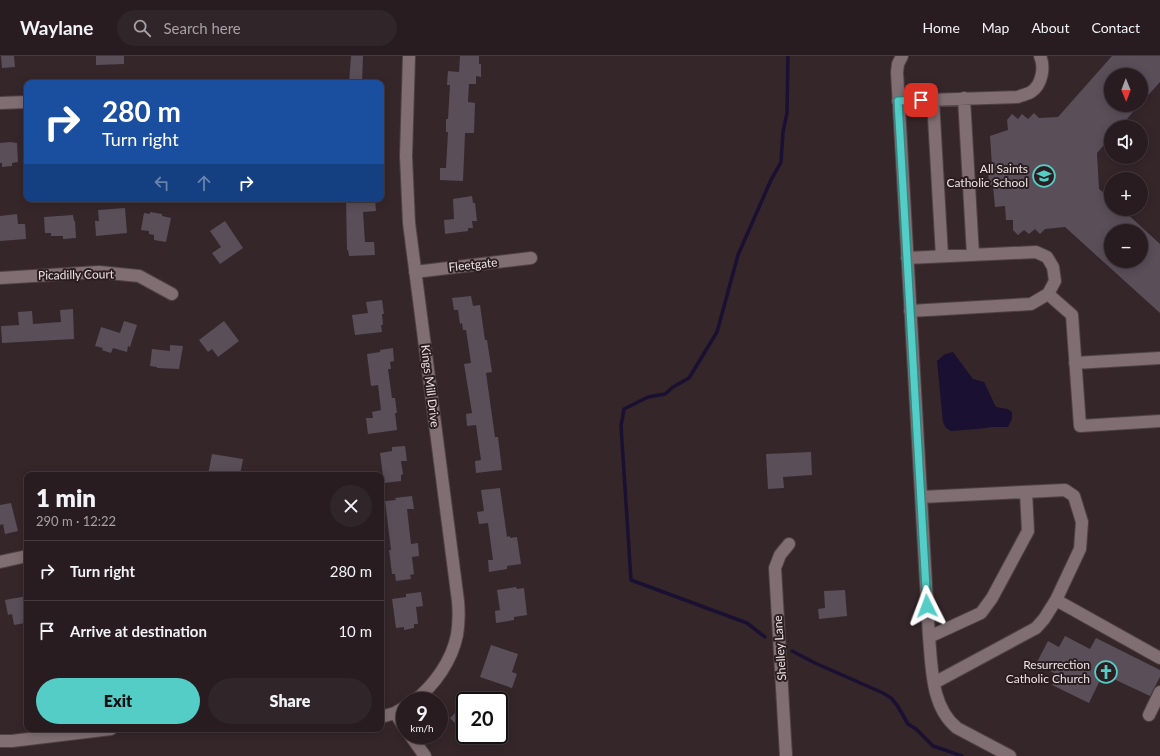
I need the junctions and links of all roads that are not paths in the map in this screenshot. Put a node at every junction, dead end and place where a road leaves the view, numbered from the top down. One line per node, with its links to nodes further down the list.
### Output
1 (410, 56): 13 (street, Kings Mill Drive)
2 (902, 56): 6 (street)
3 (1040, 56): 4 (street)
4 (964, 98): 5 (street); 9 (street)
5 (933, 100): 6 (street); 10 (street)
6 (898, 101): 12 (street)
7 (24, 102): 8 (street)
8 (0, 103)
9 (973, 255): 10 (street); 16 (street)
10 (942, 256): 12 (street)
11 (531, 258): 13 (street, Fleetgate)
12 (907, 258): 17 (street)
13 (415, 272): 30 (street, Kings Mill Drive)
14 (0, 278): 15 (street, Picadilly Court)
15 (172, 294)
16 (1048, 294): 17 (street); 19 (street)
17 (910, 311): 22 (street)
18 (1160, 358): 19 (street)
19 (1075, 363): 20 (street)
20 (1160, 421)
21 (1026, 492): 22 (street); 26 (street); 27 (street)
22 (921, 497): 27 (street)
23 (789, 544): 39 (street, Shelley Lane)
24 (24, 557): 25 (street)
25 (0, 562)
26 (1056, 600): 28 (street); 29 (street)
27 (929, 637): 29 (street)
28 (1160, 658)
29 (934, 683): 40 (street)
30 (424, 692)
31 (1160, 692): 33 (street)
32 (396, 711): 34 (street)
33 (1149, 715)
34 (384, 716)
35 (86, 732): 36 (street)
36 (0, 741)
37 (416, 744): 38 (street)
38 (425, 756)
39 (786, 756)
40 (1010, 756)

